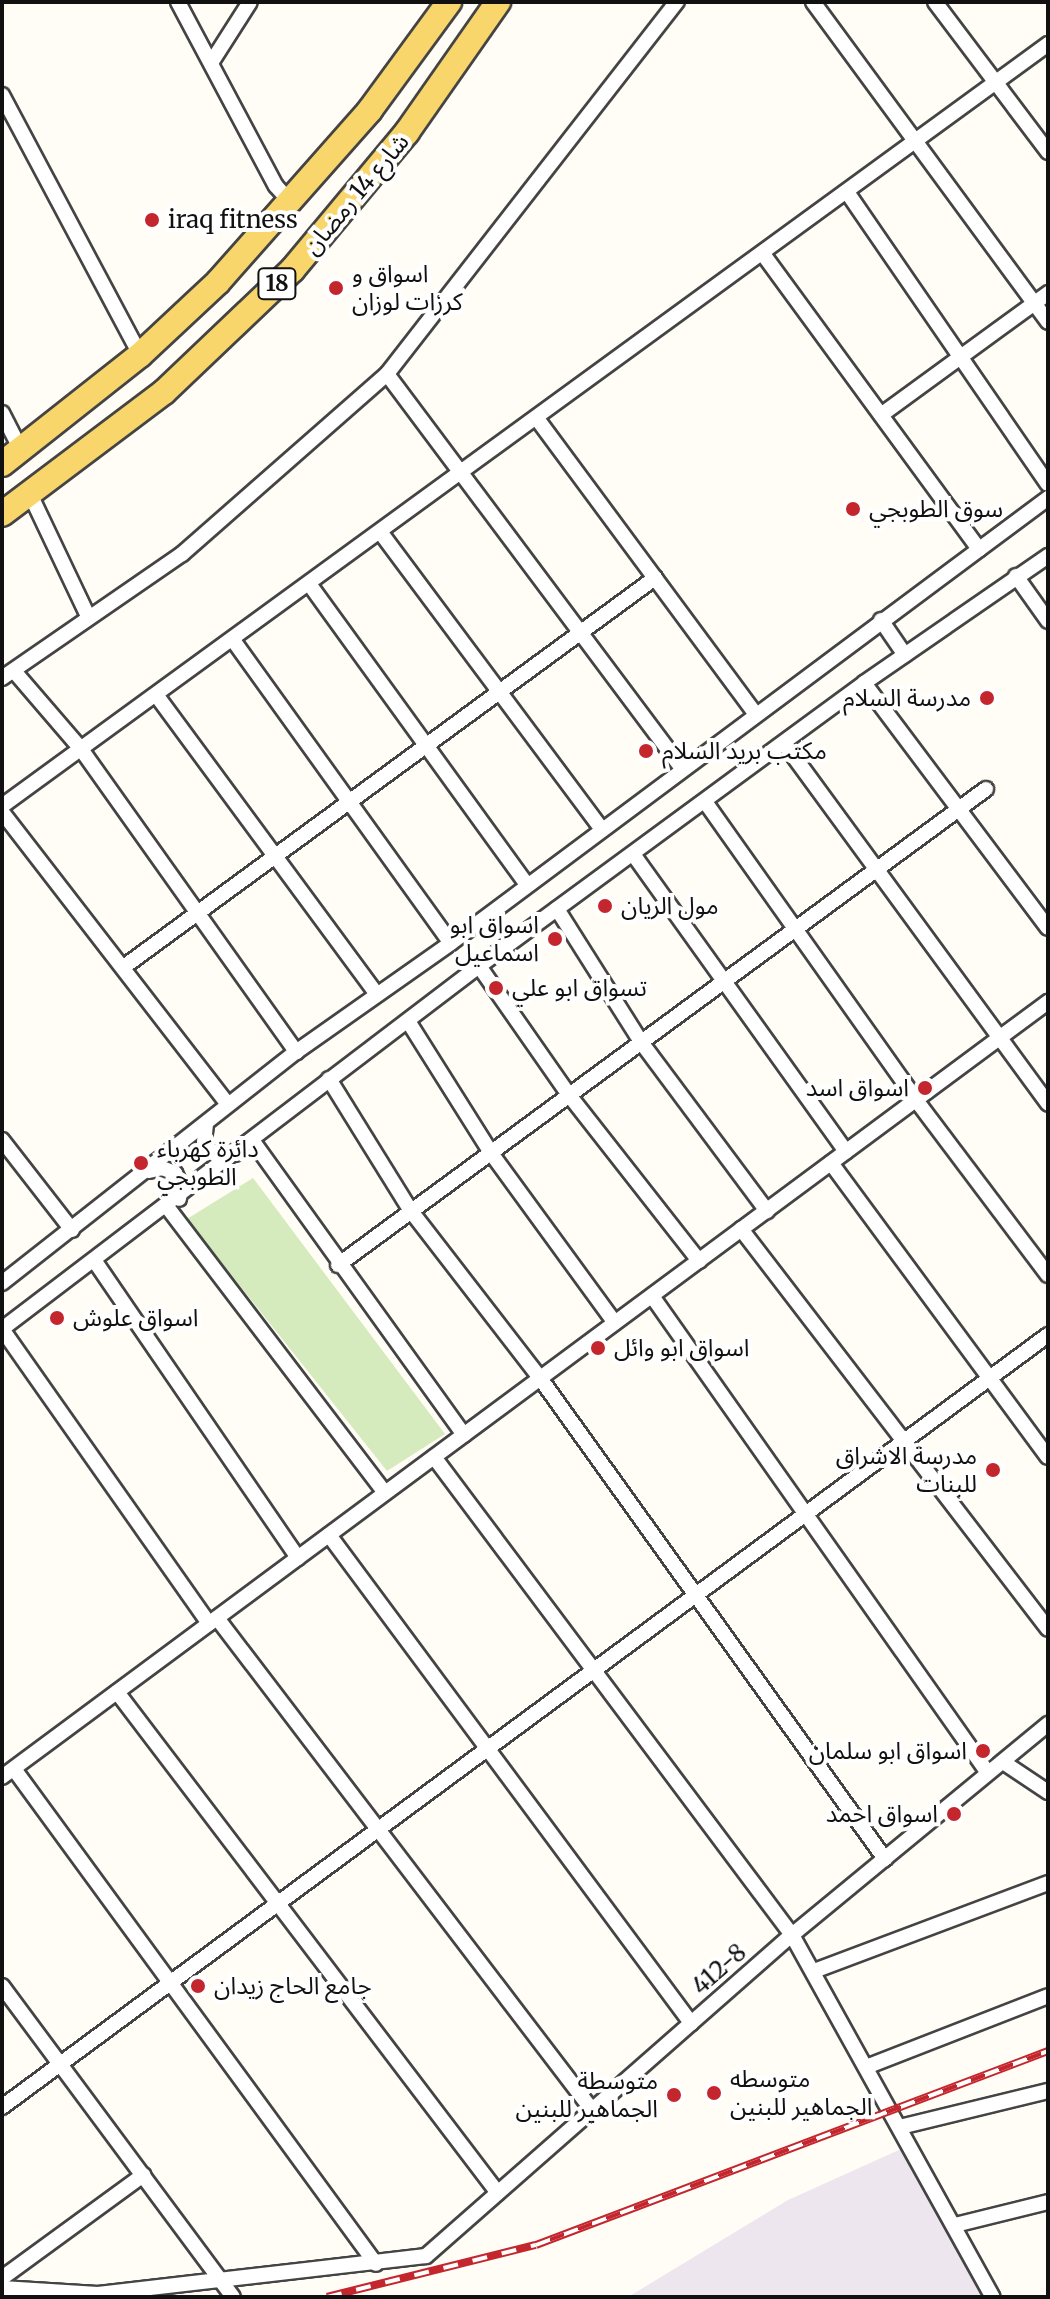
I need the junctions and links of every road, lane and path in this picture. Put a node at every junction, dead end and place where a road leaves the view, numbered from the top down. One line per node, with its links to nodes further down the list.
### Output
1 (178, 2): 9 (street)
2 (250, 2): 9 (street)
3 (449, 2): 15 (main road, شارع 14 رمضان / 18)
4 (498, 2): 29 (main road, شارع 14 رمضان / 18)
5 (677, 2): 22 (street)
6 (813, 2): 12 (street)
7 (935, 2): 10 (street)
8 (1048, 44): 10 (street)
9 (211, 63): 15 (street)
10 (996, 83): 12 (street); 13 (street)
11 (2, 95): 20 (street)
12 (915, 142): 14 (street); 18 (street)
13 (1048, 152)
14 (847, 192): 16 (street); 21 (street)
15 (292, 204): 20 (main road, شارع 14 رمضان / 18)
16 (763, 254): 24 (street); 25 (street)
17 (1048, 293): 18 (street)
18 (1034, 303): 19 (street); 21 (street)
19 (1048, 322)
20 (140, 355): 26 (main road, شارع 14 رمضان / 18)
21 (961, 357): 24 (street); 28 (street)
22 (387, 374): 27 (street); 38 (street)
23 (2, 413): 26 (street)
24 (881, 415): 33 (street)
25 (538, 420): 27 (street); 36 (street)
26 (12, 457)
27 (461, 476): 32 (street); 41 (street)
28 (1048, 484)
29 (30, 494): 31 (main road, شارع 14 رمضان / 18); 38 (street)
30 (1048, 498): 33 (street)
31 (2, 514)
32 (381, 533): 37 (street); 46 (street)
33 (979, 549): 39 (street)
34 (1048, 556): 35 (street)
35 (1016, 576): 40 (street); 43 (street)
36 (655, 578): 41 (street); 48 (street)
37 (310, 585): 42 (street); 50 (street)
38 (89, 618): 44 (street)
39 (881, 620): 43 (street); 48 (street)
40 (1048, 621)
41 (582, 631): 46 (street); 52 (street)
42 (233, 640): 47 (street); 54 (street)
43 (905, 655): 45 (street)
44 (8, 675): 51 (street)
45 (864, 683): 49 (street); 57 (street)
46 (499, 692): 50 (street); 58 (street)
47 (157, 696): 51 (street); 60 (street)
48 (755, 713): 52 (street)
49 (784, 743): 55 (street); 61 (street)
50 (426, 746): 54 (street); 62 (street)
51 (81, 749): 56 (street); 64 (street)
52 (682, 768): 58 (street)
53 (986, 789): 57 (street)
54 (349, 802): 60 (street); 67 (street)
55 (706, 803): 59 (street); 66 (street)
56 (2, 809): 68 (street)
57 (957, 810): 61 (street); 65 (street)
58 (602, 829): 62 (street)
59 (633, 854): 63 (street); 70 (street)
60 (273, 858): 64 (street); 71 (street)
61 (875, 871): 66 (street); 74 (street)
62 (527, 885): 67 (street)
63 (557, 909): 69 (street); 75 (street)
64 (198, 913): 68 (street); 76 (street)
65 (1048, 928)
66 (796, 929): 70 (street); 79 (street)
67 (451, 943): 71 (street)
68 (125, 966): 80 (street)
69 (479, 966): 73 (street); 78 (street)
70 (724, 982): 75 (street); 85 (street)
71 (377, 994): 76 (street)
72 (1048, 1002): 74 (street)
73 (408, 1021): 77 (street); 86 (street)
74 (998, 1039): 79 (street); 81 (street)
75 (641, 1042): 78 (street); 92 (street)
76 (296, 1052): 80 (street)
77 (329, 1079): 84 (street); 91 (street)
78 (569, 1095): 86 (street); 96 (street)
79 (916, 1100): 85 (street); 98 (street)
80 (228, 1104): 82 (street)
81 (1048, 1104)
82 (206, 1124): 87 (street); 89 (street)
83 (2, 1140): 94 (street)
84 (252, 1140): 87 (street); 97 (street)
85 (846, 1152): 88 (street)
86 (491, 1153): 91 (street); 101 (street)
87 (235, 1154): 90 (street)
88 (831, 1163): 92 (street); 105 (street)
89 (149, 1171): 90 (street); 94 (street)
90 (173, 1203): 95 (street); 110 (street)
91 (411, 1211): 97 (street); 104 (street)
92 (767, 1211): 93 (street)
93 (741, 1229): 96 (street); 107 (street)
94 (72, 1230): 99 (street)
95 (94, 1260): 102 (street); 113 (street)
96 (699, 1261): 100 (street)
97 (338, 1265): 106 (street)
98 (1048, 1275)
99 (2, 1283)
100 (652, 1296): 101 (street); 111 (street)
101 (615, 1323): 104 (street)
102 (2, 1329): 115 (street)
103 (1048, 1335): 105 (street)
104 (540, 1378): 106 (street); 114 (street)
105 (989, 1379): 107 (street); 109 (street)
106 (464, 1435): 108 (street)
107 (905, 1441): 111 (street); 116 (street)
108 (434, 1457): 110 (street); 117 (street)
109 (1048, 1457)
110 (385, 1493): 112 (street)
111 (807, 1514): 114 (street); 123 (street)
112 (329, 1535): 113 (street); 120 (street)
113 (298, 1558): 115 (street)
114 (697, 1595): 117 (street); 126 (street)
115 (213, 1621): 118 (street); 125 (street)
116 (1048, 1629)
117 (594, 1671): 120 (street); 129 (street)
118 (117, 1692): 122 (street); 128 (street)
119 (1048, 1724): 121 (street, 412-8)
120 (487, 1751): 125 (street); 134 (street)
121 (1003, 1762): 123 (street, 412-8); 124 (street)
122 (8, 1773): 132 (street)
123 (988, 1773): 126 (street, 412-8)
124 (1048, 1792)
125 (378, 1831): 128 (street); 139 (street)
126 (885, 1859): 129 (street, 412-8)
127 (1048, 1883): 130 (street)
128 (279, 1904): 132 (street); 142 (street)
129 (792, 1935): 130 (street); 134 (street, 412-8)
130 (814, 1971): 136 (street)
131 (2, 1986): 135 (street)
132 (169, 1986): 135 (street); 145 (street)
133 (1048, 1996): 136 (street)
134 (691, 2023): 139 (street, 412-8)
135 (63, 2064): 138 (street); 141 (street)
136 (866, 2067): 140 (street)
137 (1048, 2091): 140 (street)
138 (2, 2107)
139 (592, 2110): 142 (street, 412-8)
140 (900, 2127): 144 (street)
141 (143, 2175): 146 (street); 147 (street)
142 (498, 2193): 145 (street, 412-8)
143 (1048, 2202): 144 (street)
144 (955, 2225): 150 (street)
145 (376, 2264): 147 (street)
146 (2, 2278)
147 (219, 2282): 148 (street); 149 (street)
148 (2, 2288)
149 (233, 2297)
150 (993, 2297)

